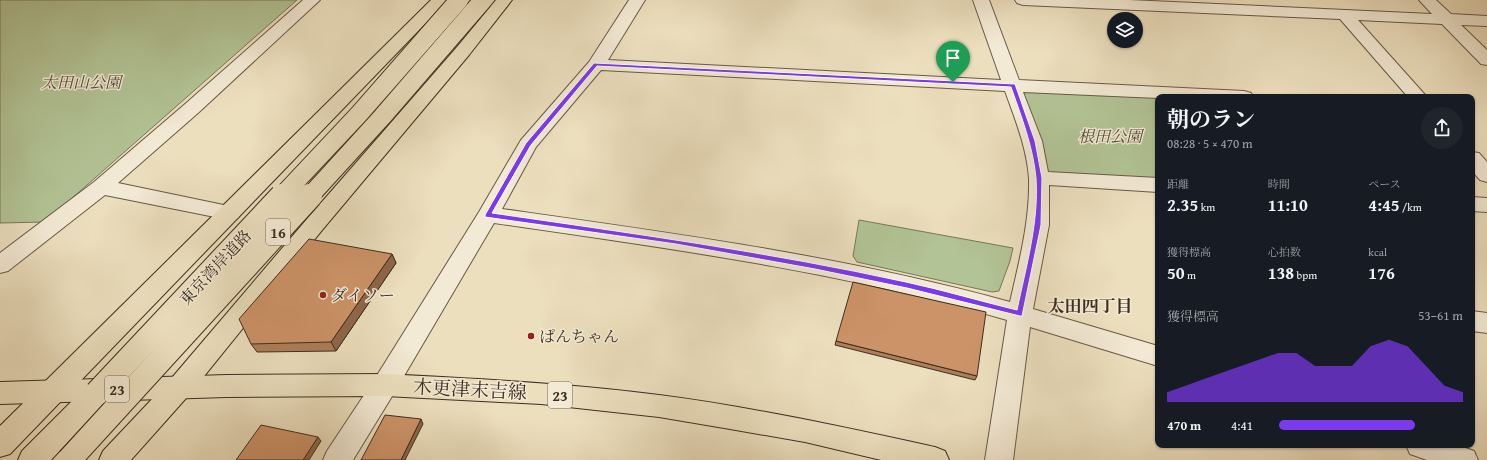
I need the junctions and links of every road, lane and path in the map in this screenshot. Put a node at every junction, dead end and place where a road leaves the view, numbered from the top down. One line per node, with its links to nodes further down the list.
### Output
1 (312, 0): 23 (street)
2 (440, 0): 26 (main road)
3 (459, 0): 39 (main road, 東京湾岸道路 / 16, bridge)
4 (483, 0): 40 (main road, 東京湾岸道路 / 16, bridge)
5 (504, 0): 34 (main road, 16)
6 (637, 0): 15 (street)
7 (981, 0): 16 (street)
8 (1023, 0): 10 (street)
9 (1427, 0): 12 (street)
10 (1222, 4): 11 (street)
11 (1344, 14): 12 (street); 18 (street)
12 (1446, 19): 13 (street); 14 (street)
13 (1487, 21)
14 (1487, 60)
15 (596, 64): 16 (street); 27 (street)
16 (1013, 85): 17 (street); 21 (street)
17 (1164, 94)
18 (1415, 94)
19 (1475, 161): 20 (street)
20 (1487, 175)
21 (1039, 178): 22 (street); 29 (street)
22 (1155, 185)
23 (101, 187): 26 (street); 28 (street)
24 (1475, 204): 25 (street)
25 (1487, 205)
26 (230, 213): 35 (main road)
27 (488, 215): 29 (street); 33 (street)
28 (0, 265)
29 (1020, 314): 32 (street); 44 (street)
30 (1475, 321): 31 (street)
31 (1487, 323)
32 (1155, 355)
33 (386, 385): 34 (main road, 木更津末吉線 / 23); 42 (street); 43 (main road, 木更津末吉線 / 23)
34 (179, 388): 35 (main road, 木更津末吉線 / 23); 41 (main road, 16)
35 (55, 391): 36 (main road, 木更津末吉線 / 23); 37 (main road)
36 (0, 393)
37 (0, 446)
38 (1429, 448): 45 (street)
39 (32, 460)
40 (69, 460)
41 (113, 460)
42 (337, 460)
43 (935, 460)
44 (999, 460)
45 (1464, 460)

